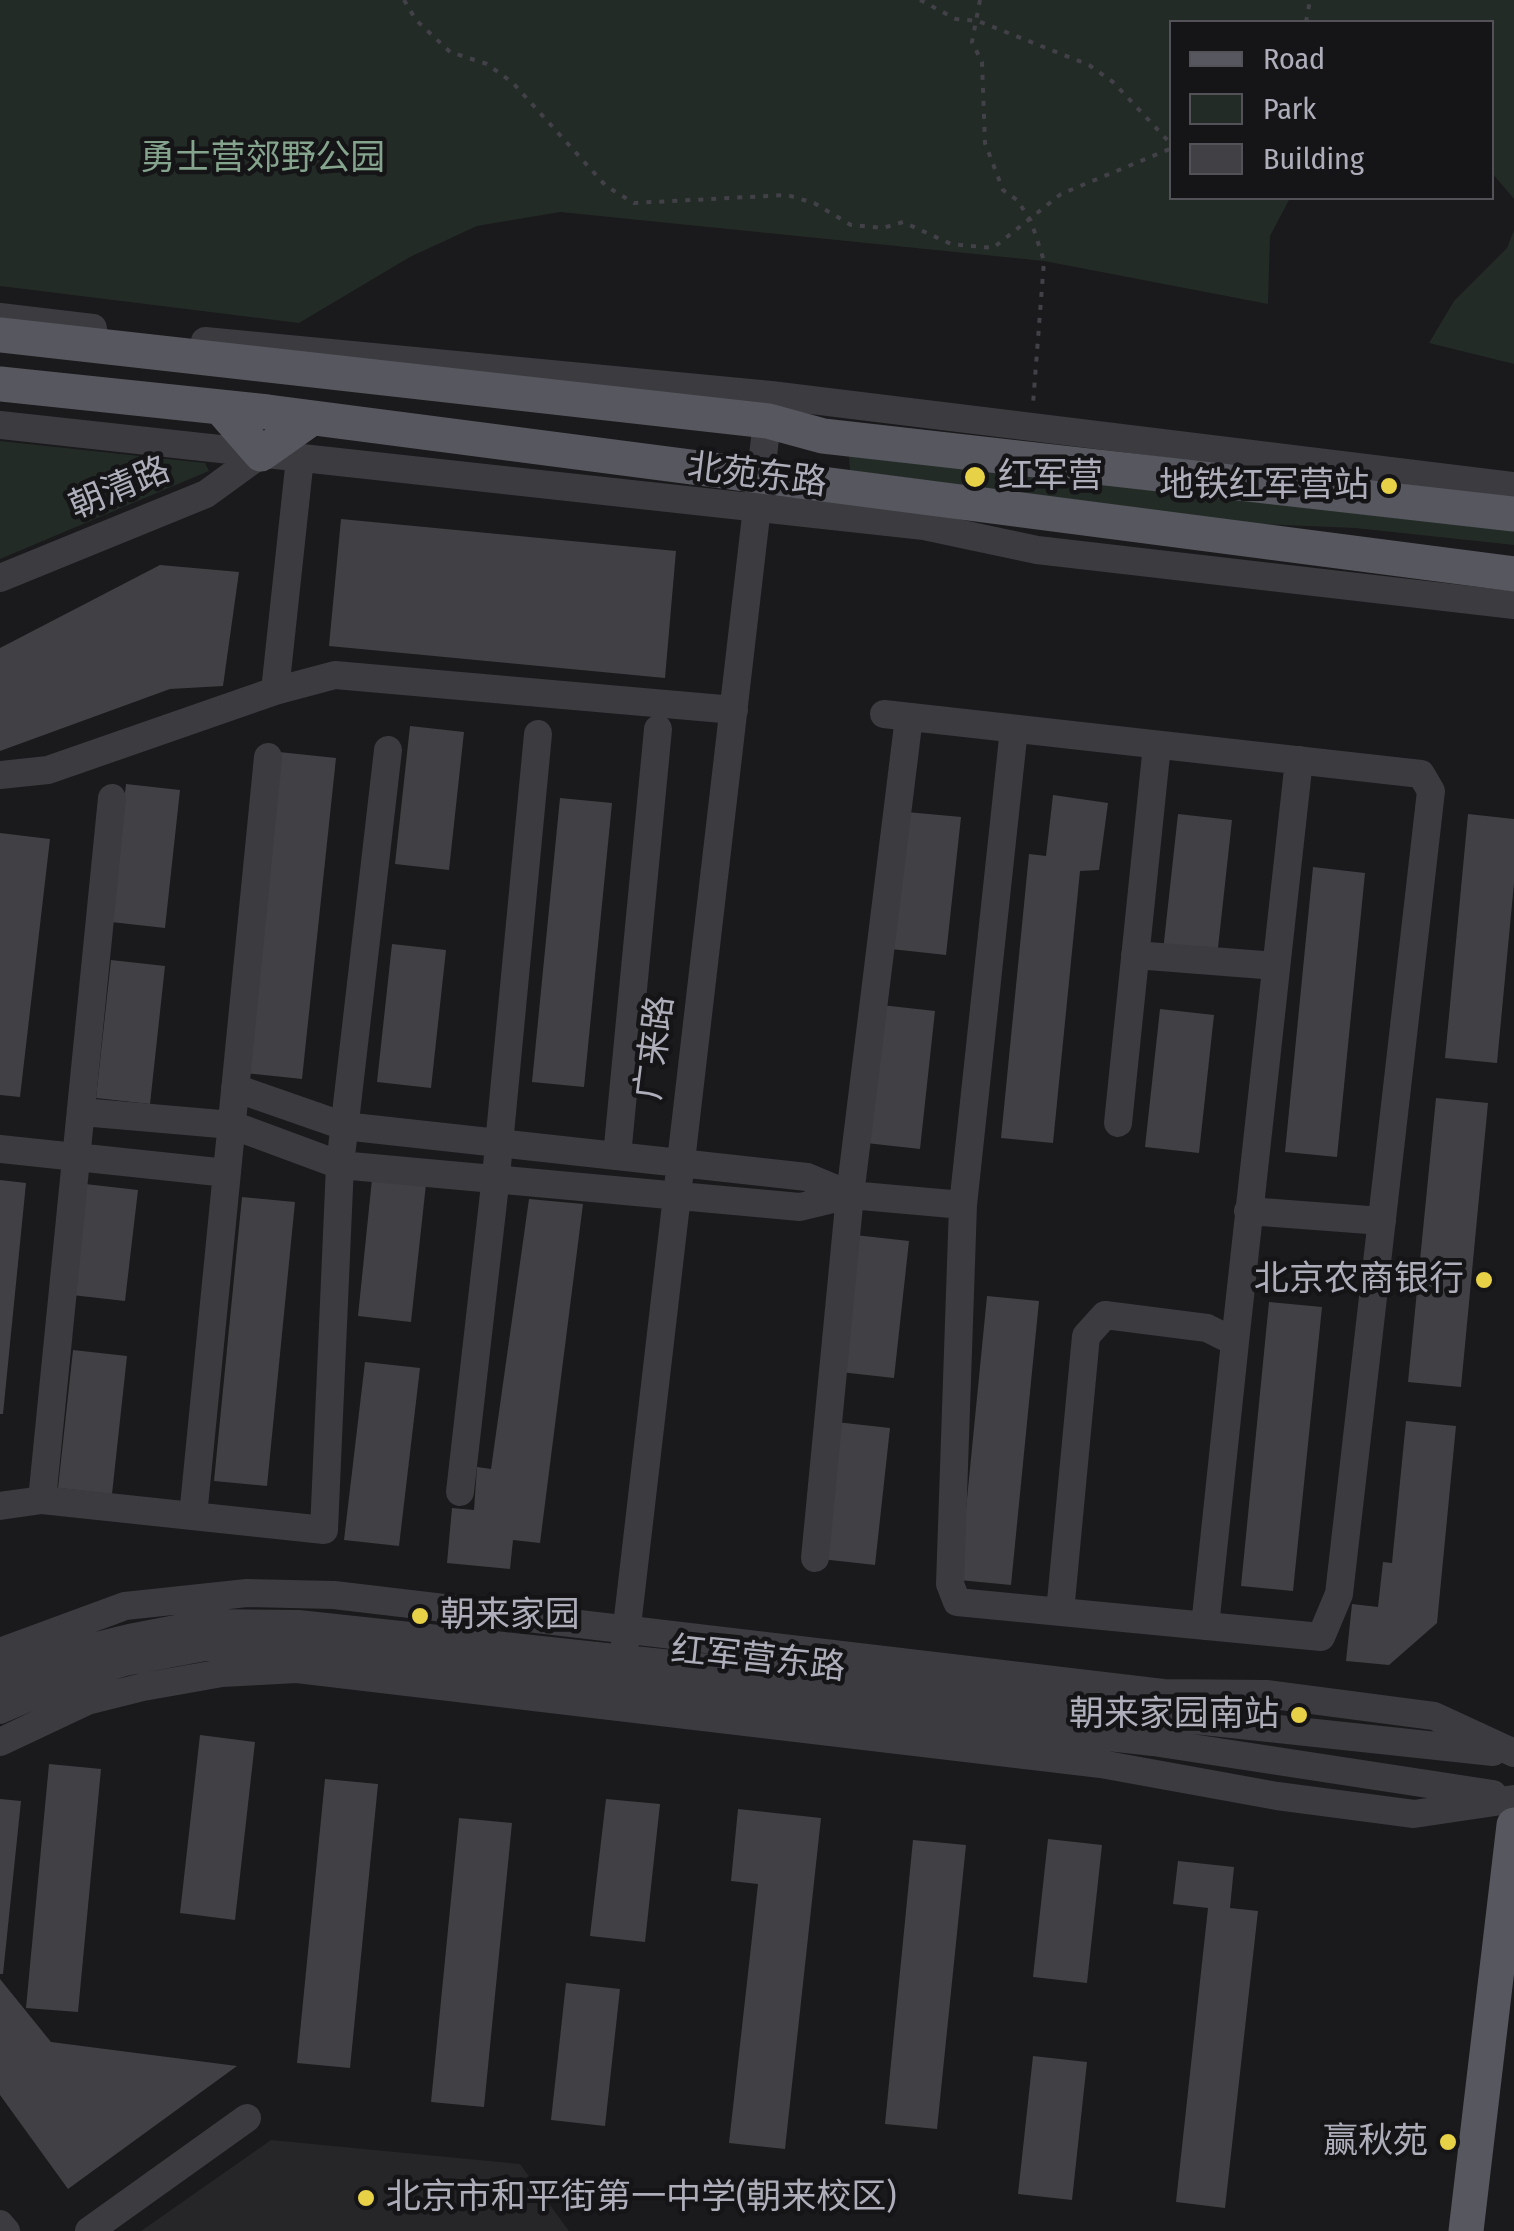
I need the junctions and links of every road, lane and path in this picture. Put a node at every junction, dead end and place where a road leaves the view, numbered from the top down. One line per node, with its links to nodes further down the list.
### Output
1 (404, 0): 7 (path)
2 (920, 0): 4 (path)
3 (980, 0): 4 (path)
4 (978, 20): 5 (path); 7 (path)
5 (1169, 143)
6 (1169, 147): 7 (path)
7 (1031, 220): 16 (path)
8 (0, 316): 12 (street)
9 (0, 335): 13 (main road, 北苑东路)
10 (0, 384): 11 (main road, 北苑东路)
11 (220, 407): 14 (main road, 北苑东路); 18 (main road)
12 (769, 408): 13 (main road, 北苑东路); 16 (street); 17 (main road, 北苑东路); 23 (street, 广来路)
13 (696, 413): 20 (main road)
14 (312, 418): 18 (main road); 20 (main road, 北苑东路)
15 (0, 425): 18 (street)
16 (1031, 429): 22 (street)
17 (843, 438): 21 (main road); 24 (main road, 北苑东路)
18 (262, 454): 19 (street); 26 (street, 朝清路)
19 (300, 458): 23 (street); 28 (street)
20 (689, 467): 23 (main road, 北苑东路)
21 (837, 486): 23 (main road, 北苑东路); 25 (main road, 北苑东路)
22 (1514, 486)
23 (759, 493): 27 (street); 29 (street, 广来路)
24 (1514, 514)
25 (1514, 574)
26 (0, 578)
27 (1514, 605)
28 (275, 690): 29 (street); 37 (street)
29 (734, 710): 50 (street, 广来路)
30 (658, 729): 48 (street)
31 (1014, 729): 33 (street); 55 (street); 56 (street)
32 (538, 734): 46 (street)
33 (1158, 744): 36 (street); 39 (street)
34 (388, 750): 45 (street)
35 (268, 757): 41 (street)
36 (1298, 760): 40 (street); 58 (street)
37 (0, 775)
38 (112, 798): 42 (street)
39 (1135, 955): 40 (street); 43 (street)
40 (1276, 966): 57 (street)
41 (235, 1088): 44 (street); 45 (street)
42 (82, 1112): 44 (street); 49 (street)
43 (1118, 1123)
44 (232, 1124): 51 (street); 52 (street)
45 (344, 1126): 46 (street); 51 (street)
46 (499, 1143): 48 (street); 53 (street)
47 (0, 1149): 49 (street)
48 (617, 1156): 50 (street)
49 (77, 1157): 52 (street); 61 (street)
50 (681, 1163): 54 (street, 广来路); 55 (street)
51 (340, 1165): 53 (street); 63 (street)
52 (227, 1173): 63 (street)
53 (496, 1176): 54 (street); 60 (street)
54 (677, 1194): 55 (street); 67 (street, 广来路)
55 (850, 1196): 56 (street); 64 (street)
56 (962, 1205): 65 (street)
57 (1248, 1211): 58 (street); 59 (street)
58 (1382, 1221): 66 (street)
59 (1234, 1342): 65 (street); 66 (street)
60 (460, 1492)
61 (42, 1500): 62 (street); 63 (street)
62 (0, 1506)
63 (193, 1516)
64 (815, 1558)
65 (1060, 1612): 66 (street)
66 (1205, 1626)
67 (626, 1627): 68 (street); 70 (street, 广来路); 73 (street)
68 (0, 1652)
69 (0, 1681): 70 (street, 红军营东路)
70 (620, 1683): 71 (street, 红军营东路); 72 (street); 73 (street, 红军营东路); 74 (street)
71 (0, 1710)
72 (0, 1742)
73 (1514, 1754)
74 (1514, 1799)
75 (1514, 1826): 76 (main road)
76 (1511, 1872): 81 (main road)
77 (247, 2118): 80 (street)
78 (0, 2224): 79 (street)
79 (6, 2231)
80 (89, 2231)
81 (1466, 2231)

